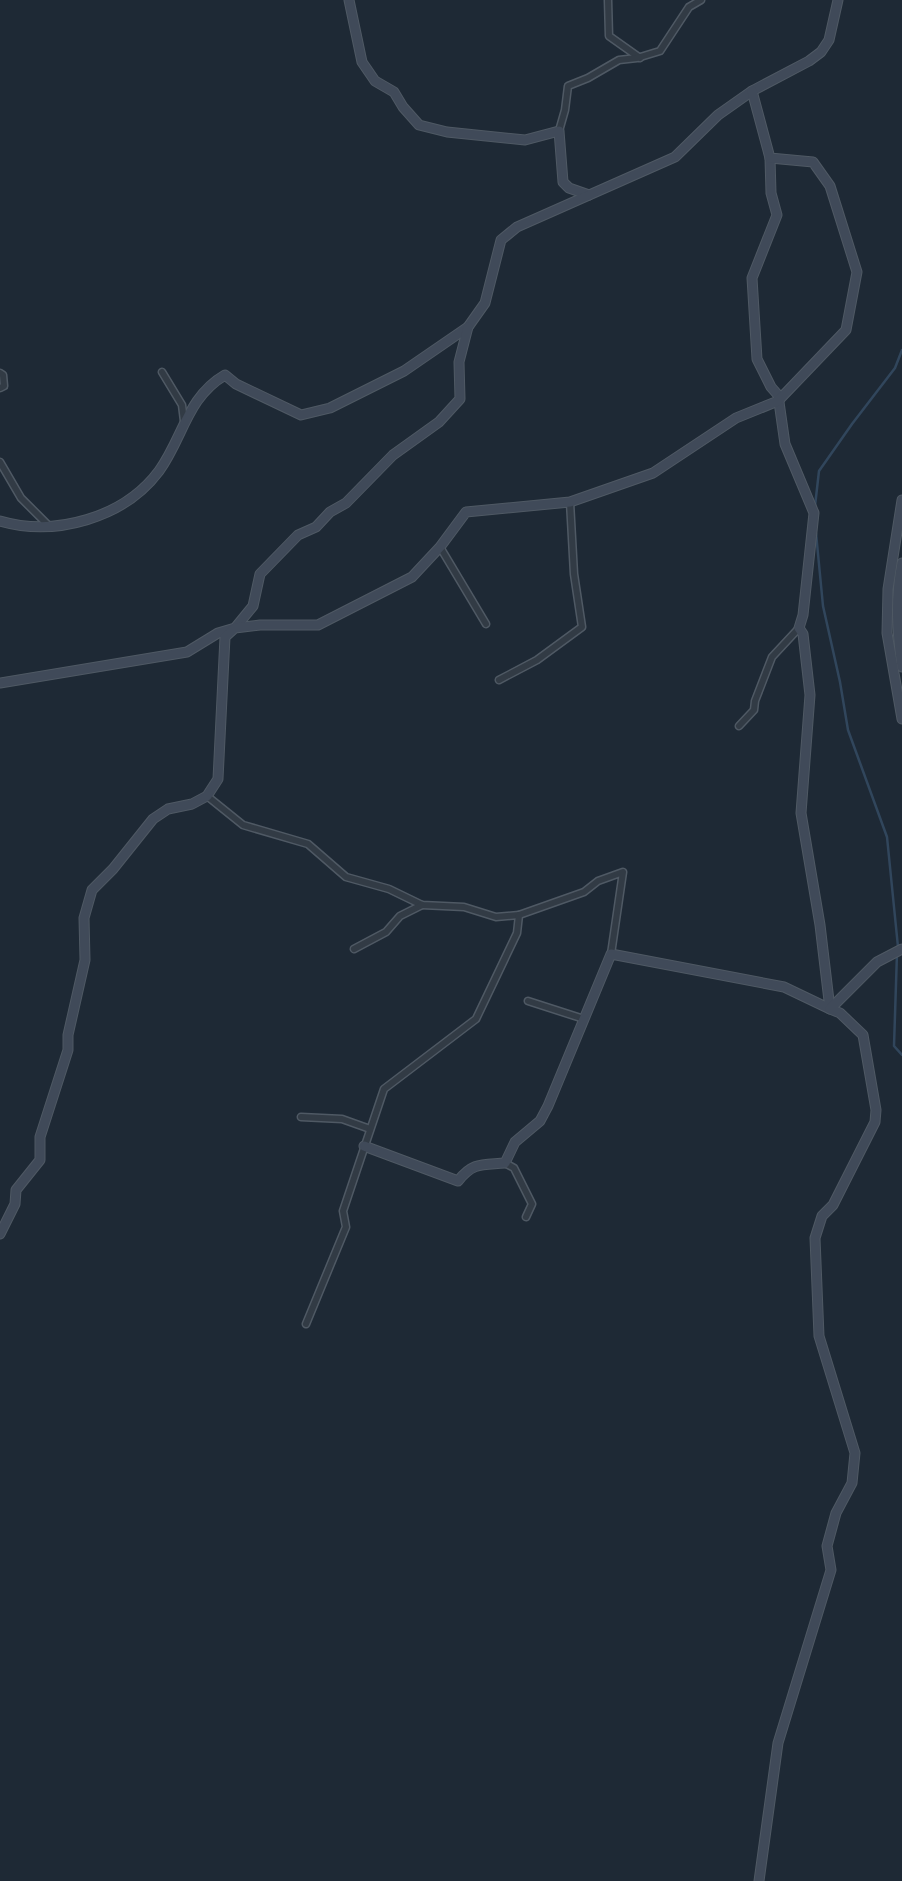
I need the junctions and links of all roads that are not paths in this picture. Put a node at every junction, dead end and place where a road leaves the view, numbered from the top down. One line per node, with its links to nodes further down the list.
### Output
1 (349, 0): 7 (street)
2 (608, 0): 5 (street)
3 (701, 0): 5 (street)
4 (838, 0): 6 (street)
5 (640, 58): 7 (street)
6 (752, 91): 8 (street); 9 (street)
7 (559, 131): 9 (street)
8 (770, 158): 14 (street); 14 (street)
9 (589, 195): 10 (street)
10 (468, 327): 15 (street); 24 (street)
11 (162, 372): 15 (street)
12 (0, 373): 13 (street)
13 (0, 388)
14 (778, 401): 18 (street); 25 (street)
15 (183, 426): 20 (street)
16 (0, 462): 20 (street)
17 (902, 500): 29 (street)
18 (570, 502): 21 (street); 27 (street)
19 (0, 521): 20 (street)
20 (51, 527)
21 (440, 547): 23 (street); 24 (street)
22 (902, 563): 26 (street)
23 (486, 624)
24 (235, 628): 28 (street); 31 (street)
25 (799, 628): 30 (street); 38 (street)
26 (902, 667)
27 (499, 680)
28 (0, 683)
29 (902, 719)
30 (739, 726)
31 (207, 796): 32 (street); 45 (street)
32 (422, 905): 33 (street); 34 (street)
33 (519, 915): 36 (street); 41 (street)
34 (354, 949)
35 (902, 949): 38 (street)
36 (611, 954): 38 (street); 39 (street)
37 (528, 1001): 39 (street)
38 (830, 1009): 47 (street)
39 (584, 1019): 43 (street)
40 (301, 1117): 41 (street)
41 (370, 1129): 42 (street)
42 (364, 1146): 43 (street); 46 (street)
43 (505, 1163): 44 (street)
44 (526, 1217)
45 (0, 1234)
46 (306, 1324)
47 (759, 1881)

